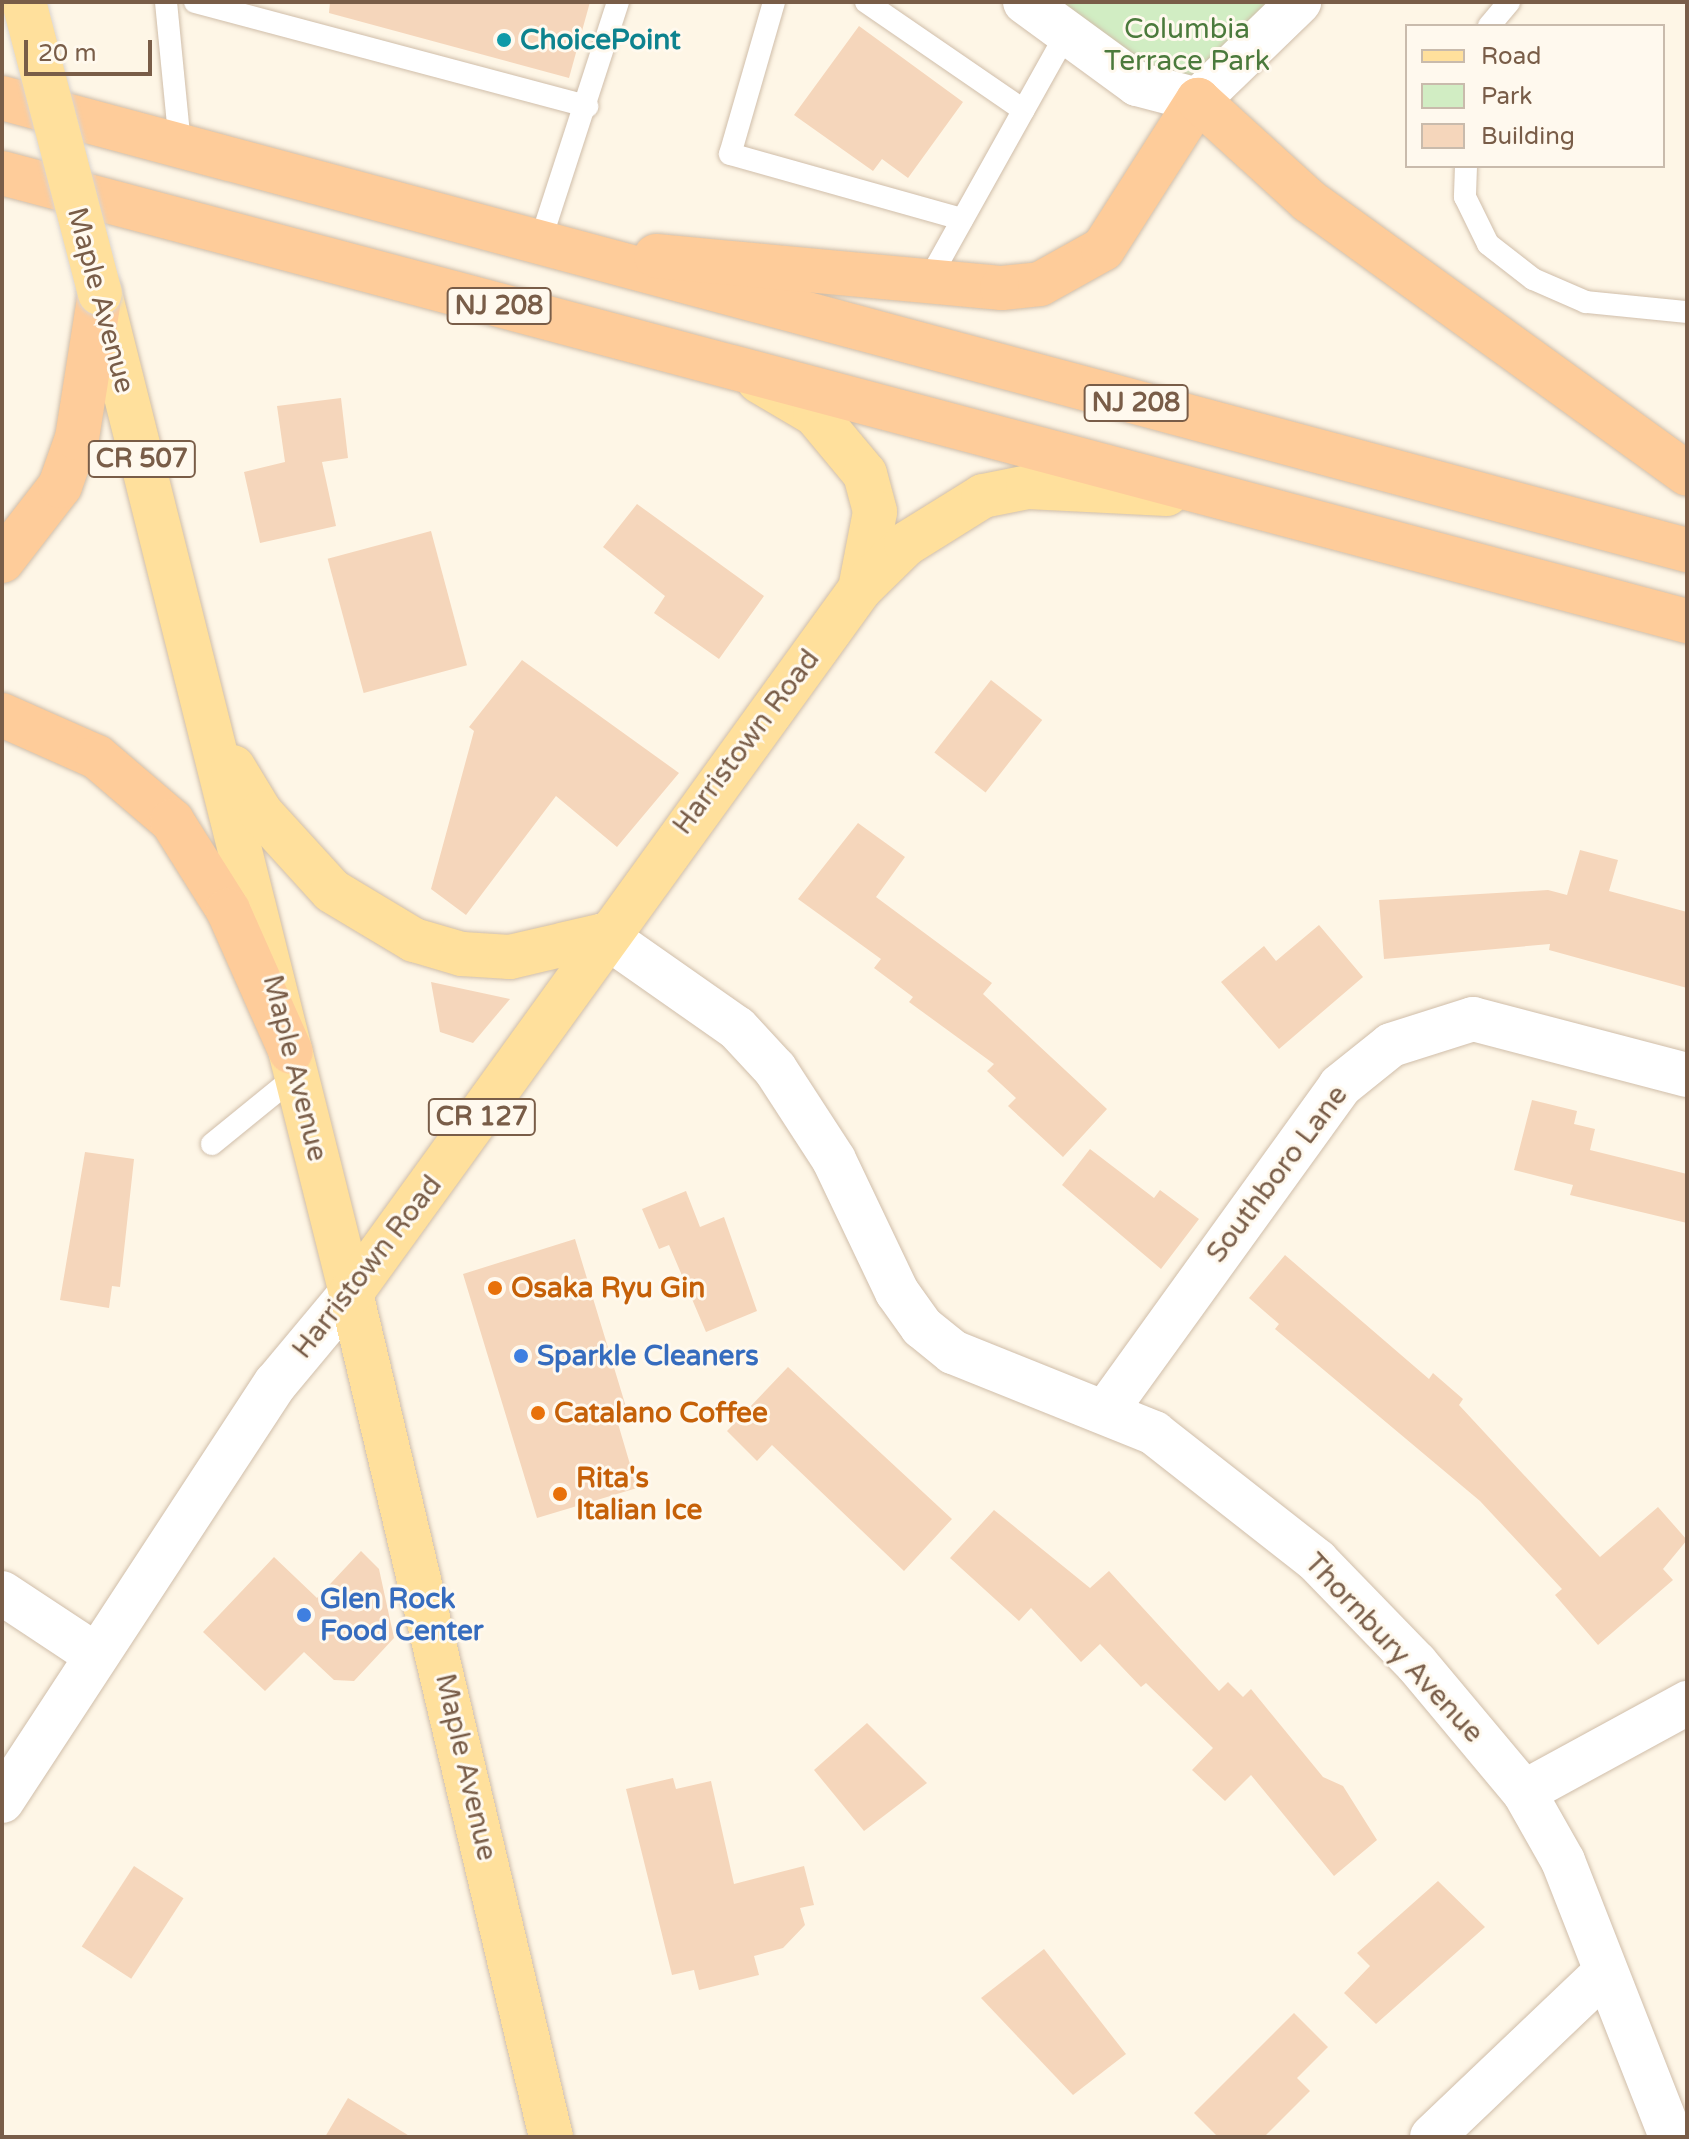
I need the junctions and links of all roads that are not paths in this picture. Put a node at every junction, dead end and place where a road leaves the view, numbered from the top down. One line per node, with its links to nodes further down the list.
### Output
1 (24, 2): 26 (main road, Maple Avenue / CR 507, bridge)
2 (166, 2): 17 (lane)
3 (195, 2): 15 (lane)
4 (618, 2): 15 (lane)
5 (774, 2): 21 (lane)
6 (866, 2): 16 (lane)
7 (1025, 2): 11 (street)
8 (1299, 2): 14 (street)
9 (1509, 2): 10 (lane)
10 (1491, 24)
11 (1067, 33): 14 (street); 16 (lane)
12 (2, 89): 17 (highway)
13 (2, 98): 17 (highway, NJ 208)
14 (1198, 100): 25 (highway); 29 (highway)
15 (587, 106): 22 (lane)
16 (1023, 110): 21 (lane)
17 (168, 142): 22 (highway, NJ 208)
18 (1466, 168): 27 (lane)
19 (2, 173): 23 (highway, NJ 208)
20 (2, 203): 23 (highway)
21 (962, 219): 25 (lane)
22 (540, 242): 24 (highway, NJ 208)
23 (266, 244): 28 (highway, NJ 208)
24 (584, 254): 25 (highway); 31 (highway, NJ 208)
25 (927, 283)
26 (100, 293): 32 (highway); 36 (main road, Maple Avenue / CR 507)
27 (1687, 312)
28 (732, 368): 30 (highway, NJ 208); 33 (main road)
29 (1687, 474)
30 (1217, 498): 33 (main road, Harristown Road); 34 (highway, NJ 208)
31 (1687, 550)
32 (2, 561)
33 (860, 589): 37 (main road, Harristown Road / CR 127)
34 (1687, 621)
35 (2, 715): 38 (highway)
36 (213, 735): 37 (main road); 38 (main road, Maple Avenue / CR 507)
37 (604, 935): 41 (main road, Harristown Road / CR 127); 42 (street, Thornbury Avenue)
38 (294, 1063): 40 (lane); 41 (main road, Maple Avenue / CR 507)
39 (1687, 1075): 42 (street, Southboro Lane)
40 (212, 1144)
41 (351, 1293): 44 (street, Harristown Road / CR 127); 49 (main road, Maple Avenue / CR 507)
42 (1108, 1408): 46 (street, Thornbury Avenue)
43 (2, 1593): 44 (street)
44 (94, 1654): 47 (street, Harristown Road / CR 127)
45 (1687, 1703): 46 (street)
46 (1524, 1792): 48 (street, Thornbury Avenue)
47 (2, 1801)
48 (1605, 1972): 50 (street); 51 (street, Thornbury Avenue)
49 (551, 2137)
50 (1432, 2137)
51 (1671, 2137)

